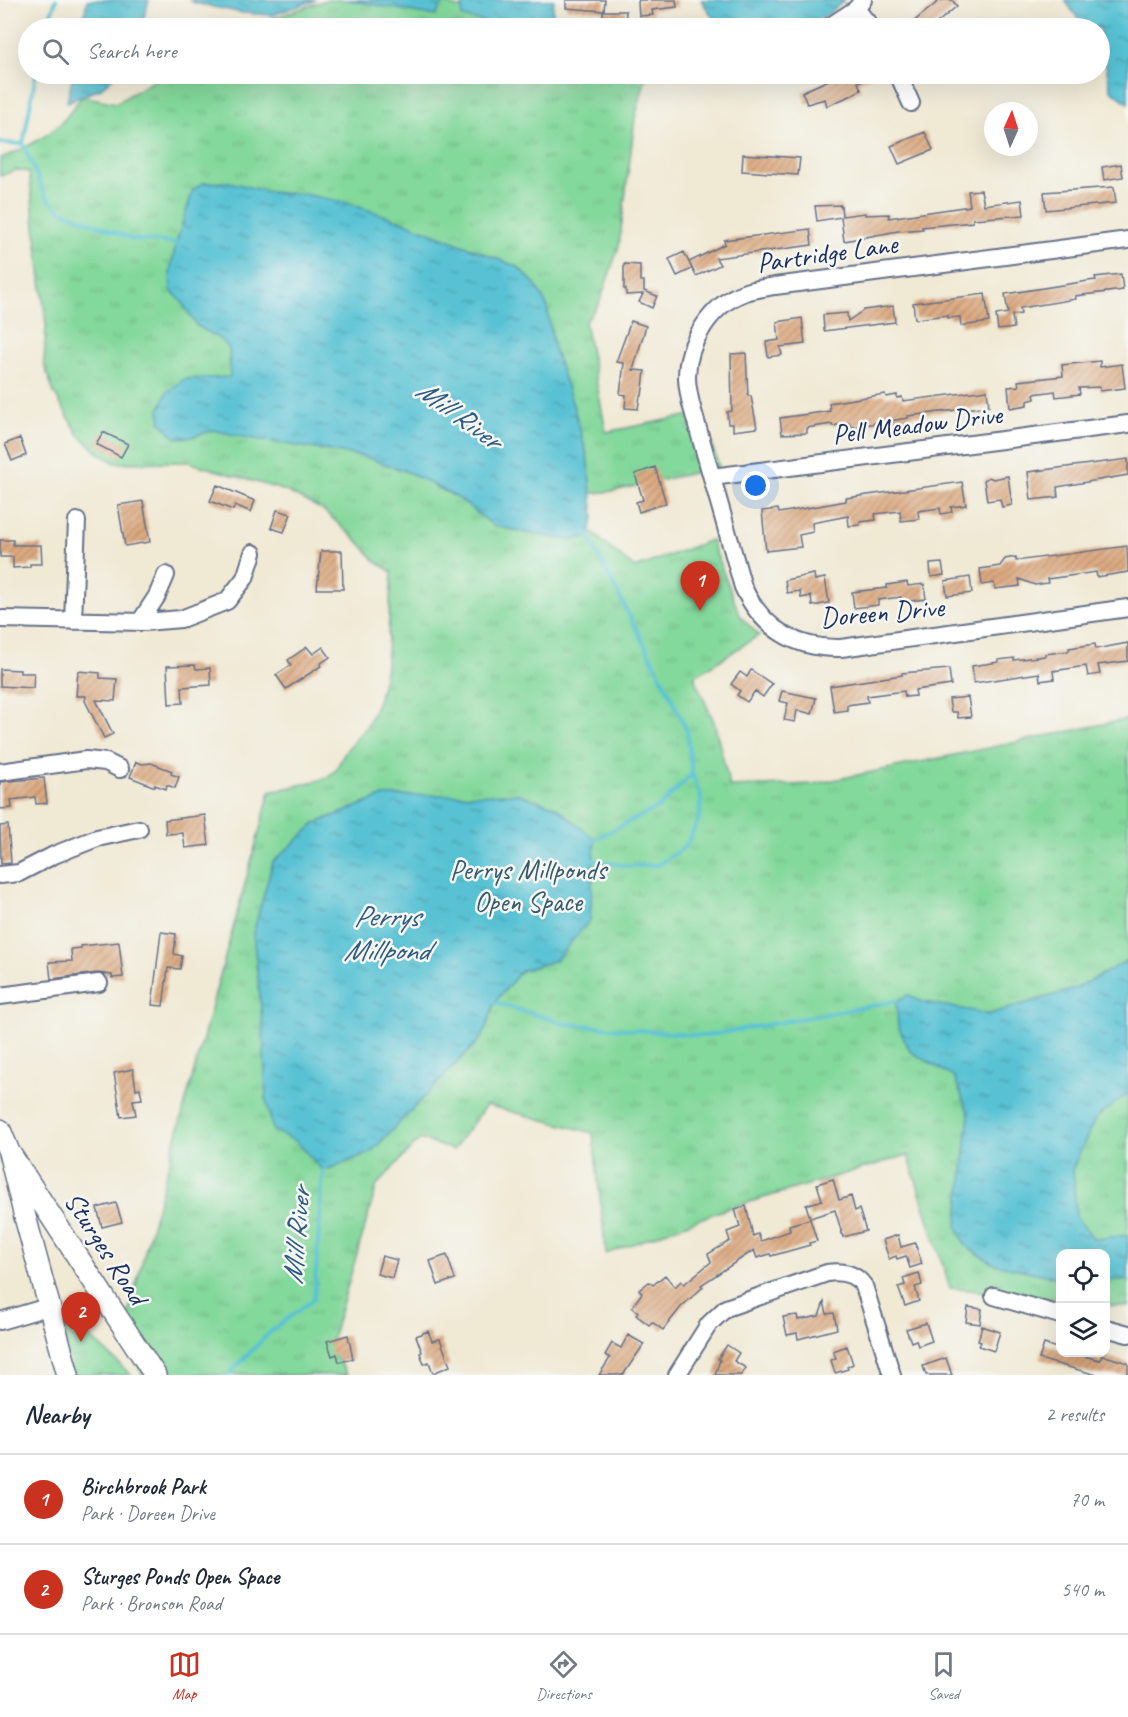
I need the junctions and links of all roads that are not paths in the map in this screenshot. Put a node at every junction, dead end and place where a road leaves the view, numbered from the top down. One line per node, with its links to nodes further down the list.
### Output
1 (859, 5): 2 (street)
2 (841, 18)
3 (902, 84): 4 (street)
4 (911, 103)
5 (1128, 240): 7 (street, Partridge Lane)
6 (1128, 424): 7 (street, Pell Meadow Drive)
7 (712, 477): 11 (street, Doreen Drive)
8 (77, 521): 13 (street)
9 (253, 553): 14 (street)
10 (166, 575): 14 (street)
11 (1128, 608)
12 (0, 619): 13 (street)
13 (73, 621): 14 (street)
14 (140, 622)
15 (120, 769): 16 (street)
16 (0, 772)
17 (139, 829): 18 (street)
18 (0, 875)
19 (99, 983): 20 (street)
20 (0, 996)
21 (0, 1130): 22 (main road)
22 (9, 1152): 24 (main road); 30 (main road, Sturges Road)
23 (994, 1296): 25 (street)
24 (51, 1306): 26 (street); 29 (main road)
25 (1056, 1314)
26 (0, 1321)
27 (1110, 1329): 28 (street)
28 (1128, 1334)
29 (68, 1375)
30 (155, 1375)
31 (677, 1375): 32 (street)
32 (892, 1375)

